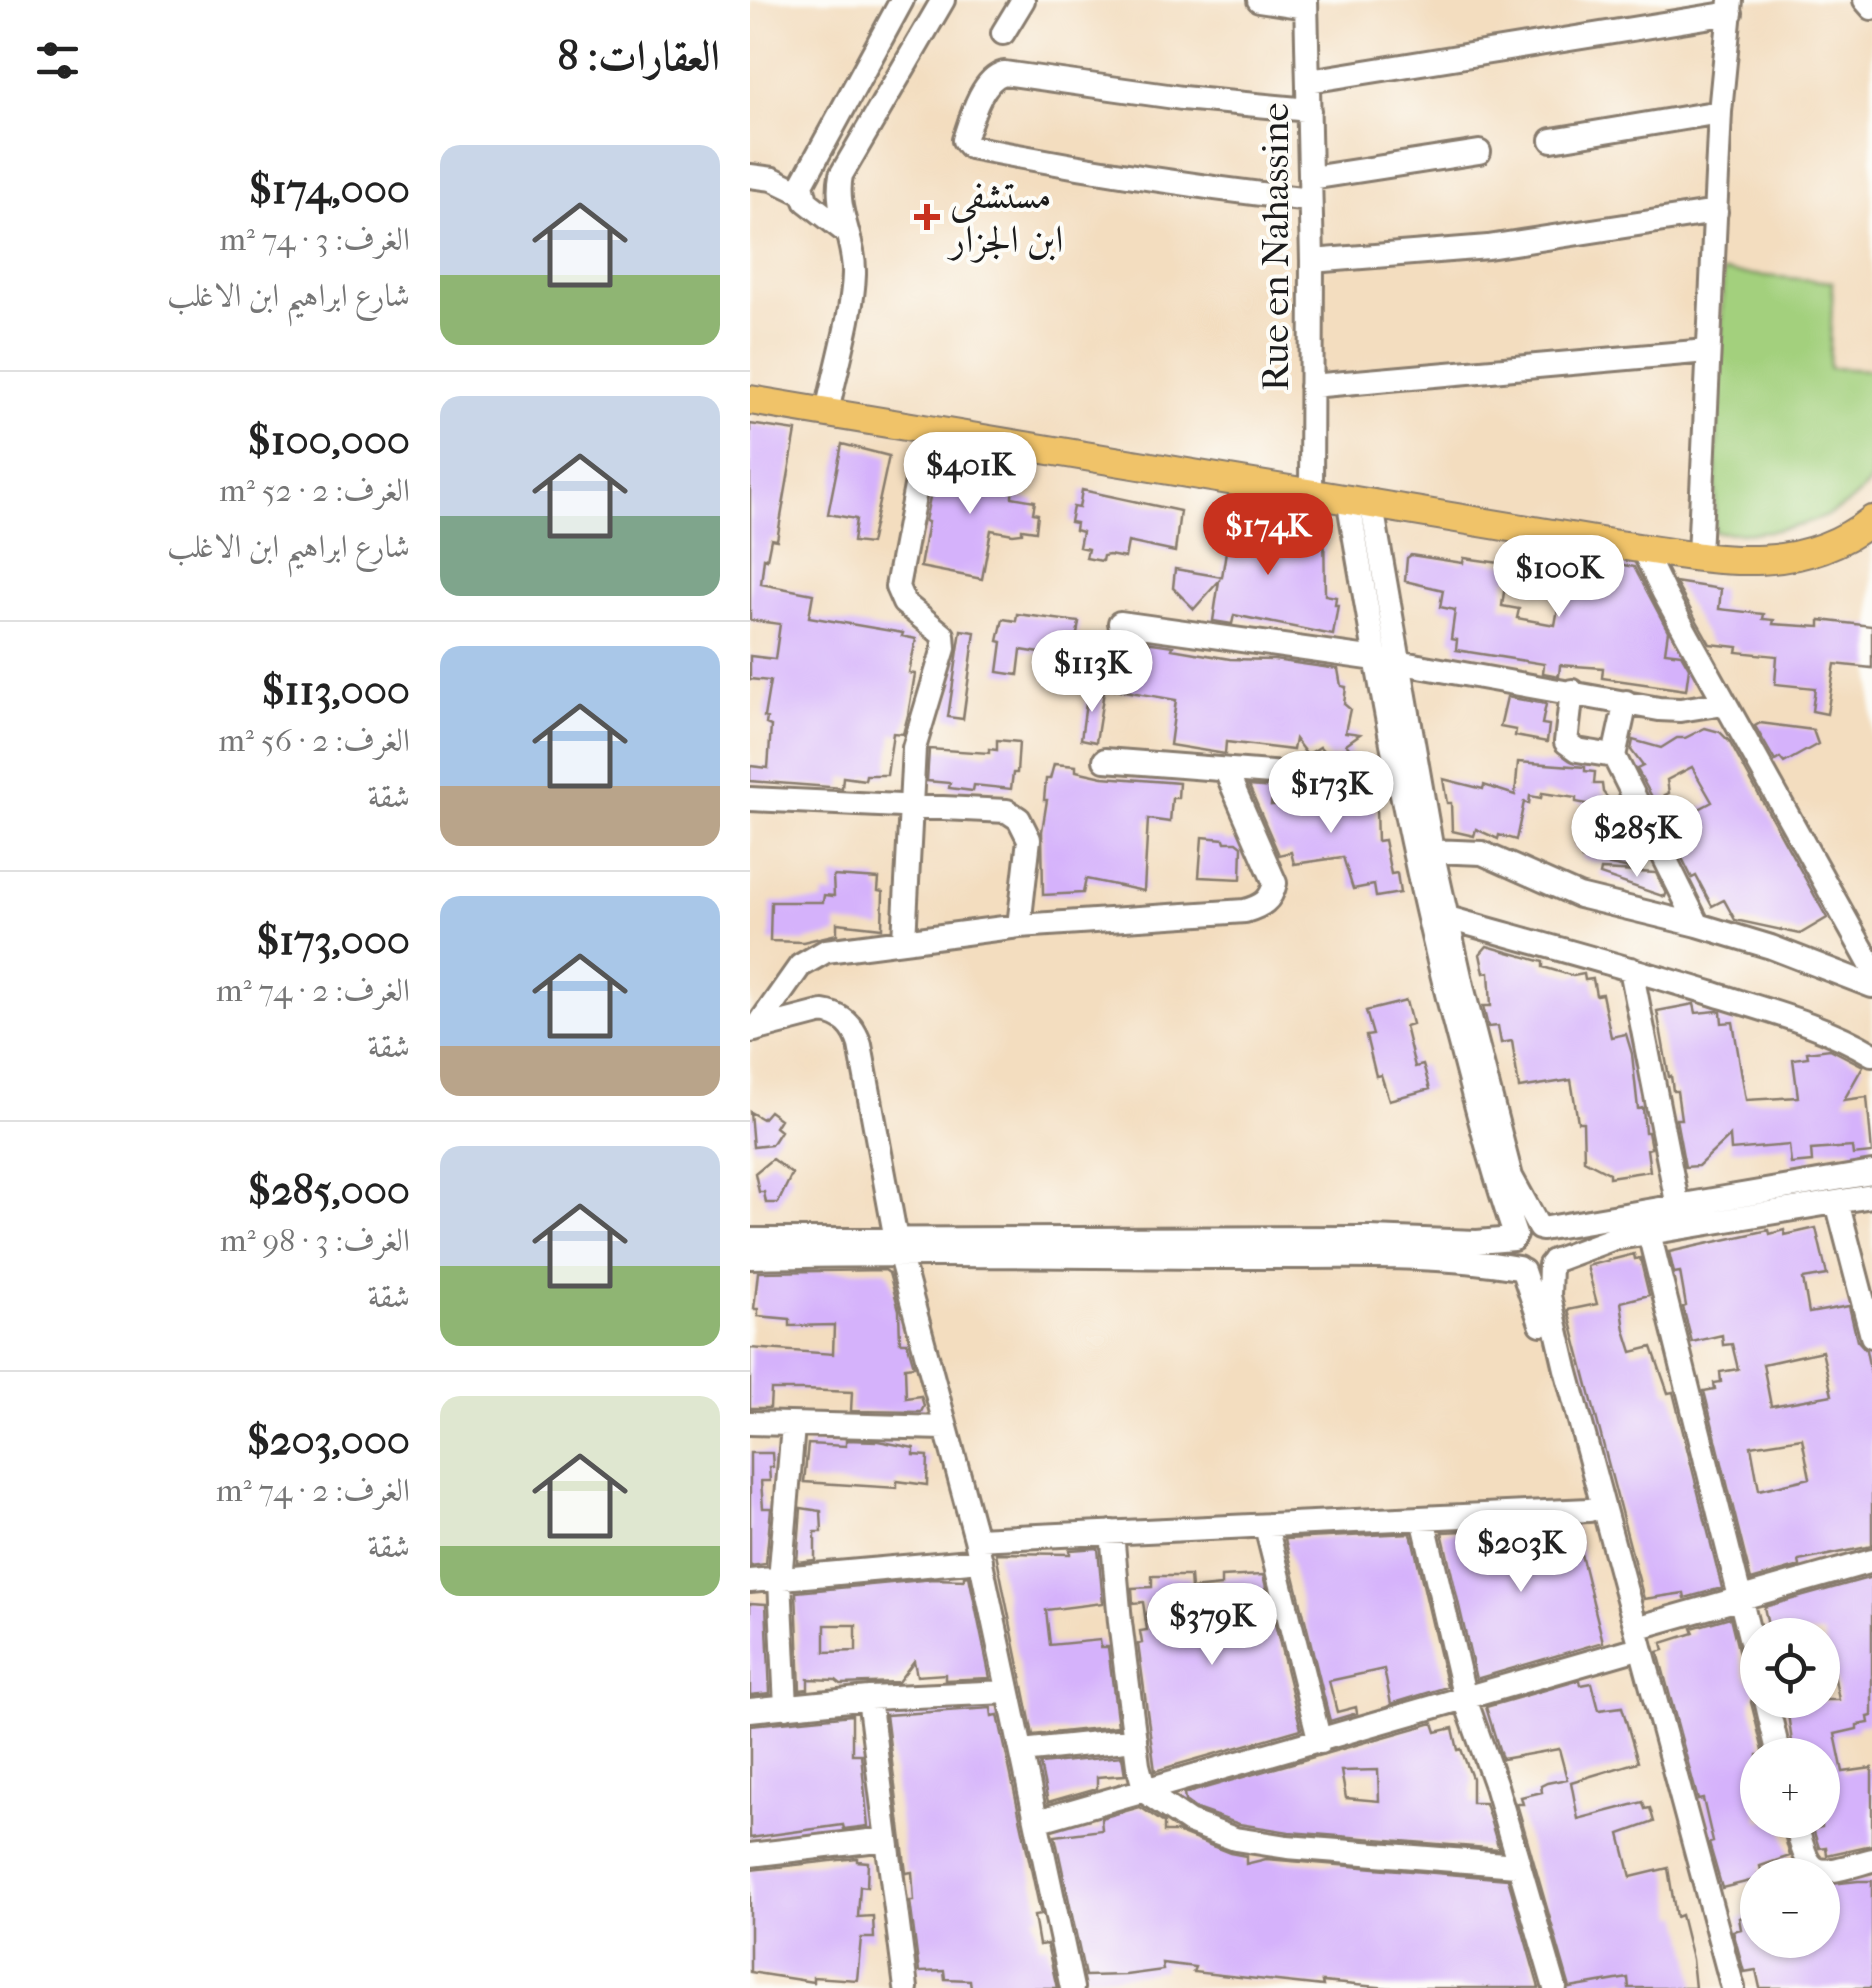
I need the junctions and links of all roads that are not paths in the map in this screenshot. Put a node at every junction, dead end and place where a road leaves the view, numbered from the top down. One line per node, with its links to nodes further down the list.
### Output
1 (902, 0): 17 (street)
2 (943, 0): 19 (street)
3 (1022, 0): 9 (street)
4 (1259, 0): 6 (street)
5 (1865, 0): 8 (street)
6 (1306, 4): 10 (street, Rue en Nahassine)
7 (1731, 6): 10 (street); 12 (street)
8 (1872, 8)
9 (1003, 34)
10 (1309, 81): 11 (street, Rue en Nahassine)
11 (1309, 110): 16 (street, Rue en Nahassine); 16 (street)
12 (1720, 112): 13 (street); 18 (street)
13 (1552, 140)
14 (1478, 152): 16 (street)
15 (750, 176): 17 (street)
16 (1310, 189): 20 (street, Rue en Nahassine)
17 (802, 194): 19 (street)
18 (1716, 212): 20 (street); 21 (street)
19 (846, 232): 24 (street)
20 (1312, 262): 22 (street, Rue en Nahassine)
21 (1707, 351): 22 (street); 30 (street)
22 (1311, 386): 26 (street, Rue en Nahassine)
23 (750, 400): 24 (main road)
24 (827, 412): 25 (main road)
25 (927, 428): 26 (main road); 41 (street)
26 (1310, 494): 27 (main road)
27 (1360, 499): 29 (main road); 32 (street)
28 (1872, 520): 30 (main road)
29 (1642, 548): 30 (main road); 35 (street)
30 (1699, 555)
31 (1120, 624): 32 (street)
32 (1387, 660): 33 (street); 39 (street); 42 (street)
33 (1572, 690): 34 (street); 36 (street)
34 (1626, 702): 35 (street); 36 (street)
35 (1724, 704): 47 (street)
36 (1614, 756): 44 (street)
37 (1105, 760): 38 (street)
38 (1226, 771): 39 (street); 45 (street)
39 (1399, 782): 43 (street)
40 (750, 799): 41 (street)
41 (910, 806): 45 (street); 46 (street)
42 (1432, 850): 43 (street); 44 (street)
43 (1438, 919): 48 (street); 56 (street); 58 (street)
44 (1698, 925): 49 (street)
45 (1018, 926): 46 (street)
46 (904, 940): 50 (street)
47 (1872, 967)
48 (1631, 968): 51 (street); 54 (street)
49 (1872, 986)
50 (752, 1031): 60 (street)
51 (1872, 1054)
52 (1872, 1173): 54 (street)
53 (1853, 1199): 55 (street); 57 (street); 64 (street)
54 (1678, 1207): 56 (street)
55 (1872, 1212)
56 (1540, 1228): 58 (street); 62 (street)
57 (1649, 1233): 62 (street); 76 (street)
58 (1514, 1237): 60 (street); 63 (street)
59 (750, 1240): 60 (street)
60 (897, 1246): 61 (street); 63 (street); 67 (street)
61 (750, 1257)
62 (1552, 1263): 63 (street); 78 (street)
63 (1521, 1270): 68 (street)
64 (1872, 1336)
65 (750, 1422): 66 (street)
66 (793, 1426): 67 (street); 75 (street)
67 (945, 1428): 72 (street)
68 (1589, 1510): 69 (street); 79 (street)
69 (1423, 1518): 70 (street); 82 (street)
70 (1266, 1526): 71 (street); 86 (street)
71 (1112, 1532): 72 (street); 85 (street)
72 (979, 1549): 75 (street); 80 (street)
73 (1872, 1561): 76 (street)
74 (750, 1580): 75 (street)
75 (780, 1580): 83 (street)
76 (1740, 1598): 77 (street); 78 (street)
77 (1745, 1618)
78 (1636, 1628): 99 (street)
79 (1628, 1651): 82 (street); 98 (street)
80 (1008, 1692): 81 (street); 87 (street)
81 (870, 1698): 83 (street); 91 (street)
82 (1465, 1700): 86 (street); 94 (street)
83 (786, 1706): 84 (street)
84 (750, 1710)
85 (1135, 1739): 87 (street); 88 (street)
86 (1320, 1742): 88 (street)
87 (1022, 1751): 89 (street)
88 (1145, 1792): 89 (street); 94 (street)
89 (1037, 1821): 96 (street)
90 (1799, 1838): 93 (street)
91 (886, 1839): 92 (street); 95 (street)
92 (750, 1854)
93 (1872, 1860)
94 (1517, 1865): 97 (street)
95 (906, 1988)
96 (1072, 1988)
97 (1555, 1988)
98 (1717, 1988)
99 (1733, 1988)

